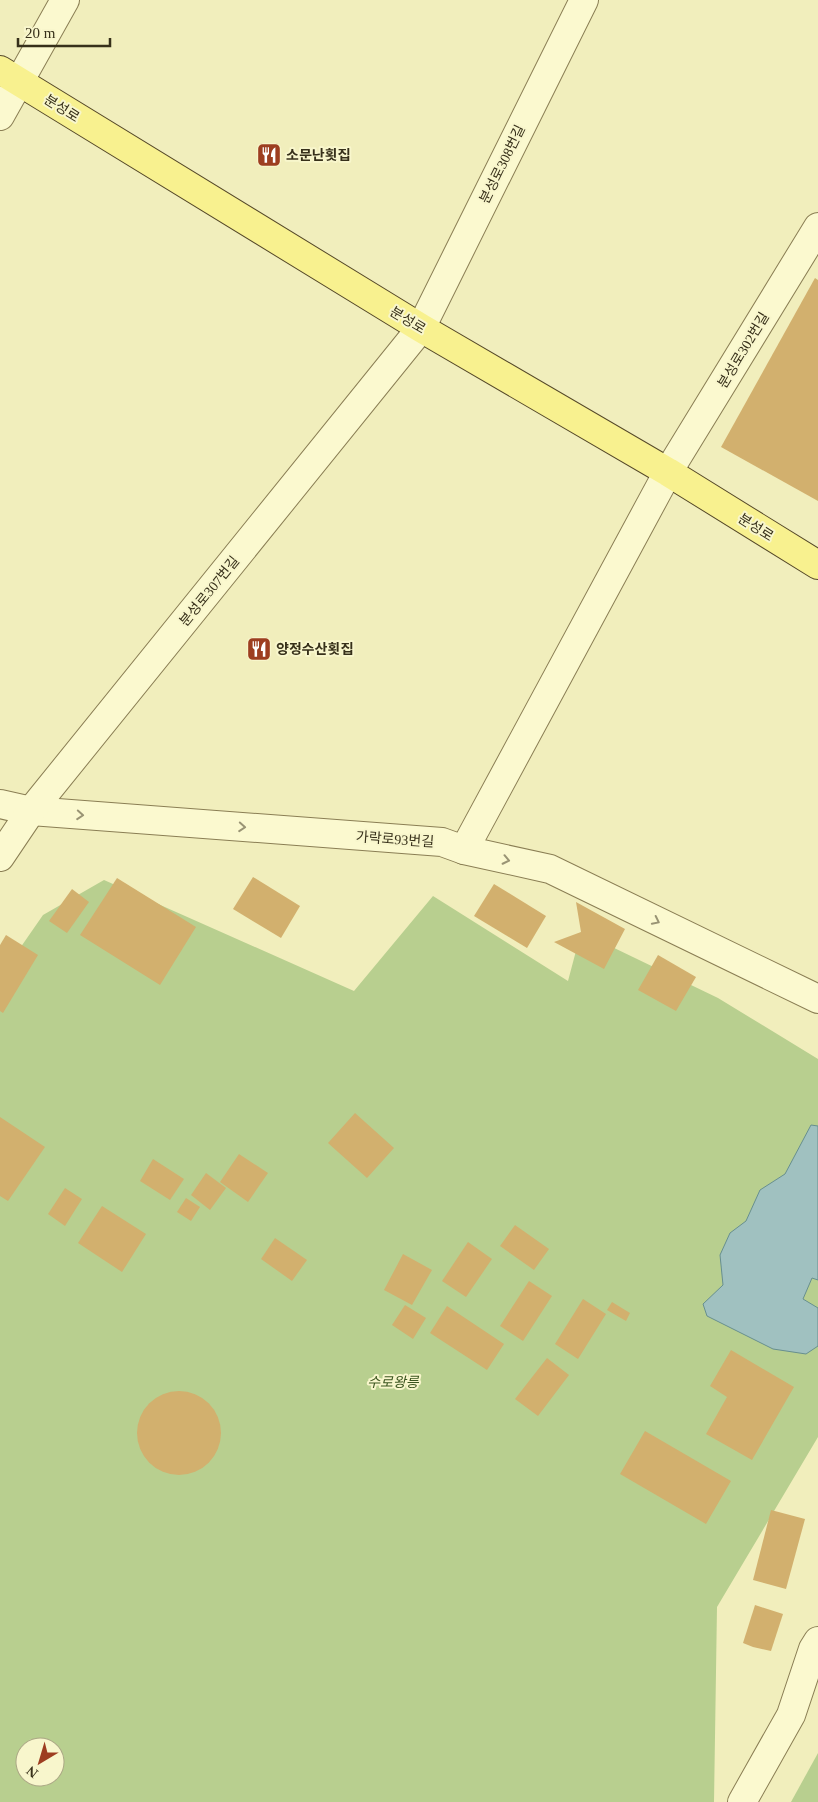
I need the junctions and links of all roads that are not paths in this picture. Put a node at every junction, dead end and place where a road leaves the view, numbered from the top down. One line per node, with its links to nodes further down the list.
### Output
1 (65, 0): 3 (street)
2 (584, 0): 6 (street, 분성로308번길)
3 (9, 76): 4 (street); 6 (main road, 분성로)
4 (0, 116)
5 (818, 227): 7 (street, 분성로302번길)
6 (421, 328): 7 (main road, 분성로); 10 (street, 분성로307번길)
7 (668, 472): 8 (main road, 분성로); 11 (street, 분성로302번길)
8 (818, 565)
9 (0, 804): 10 (street, 가락로93번길)
10 (32, 811): 11 (street, 가락로93번길, one-way to 11); 12 (street, 분성로307번길)
11 (464, 850): 13 (street, 가락로93번길, one-way to 13)
12 (0, 858)
13 (818, 999)
14 (818, 1640): 15 (street)
15 (742, 1802)

